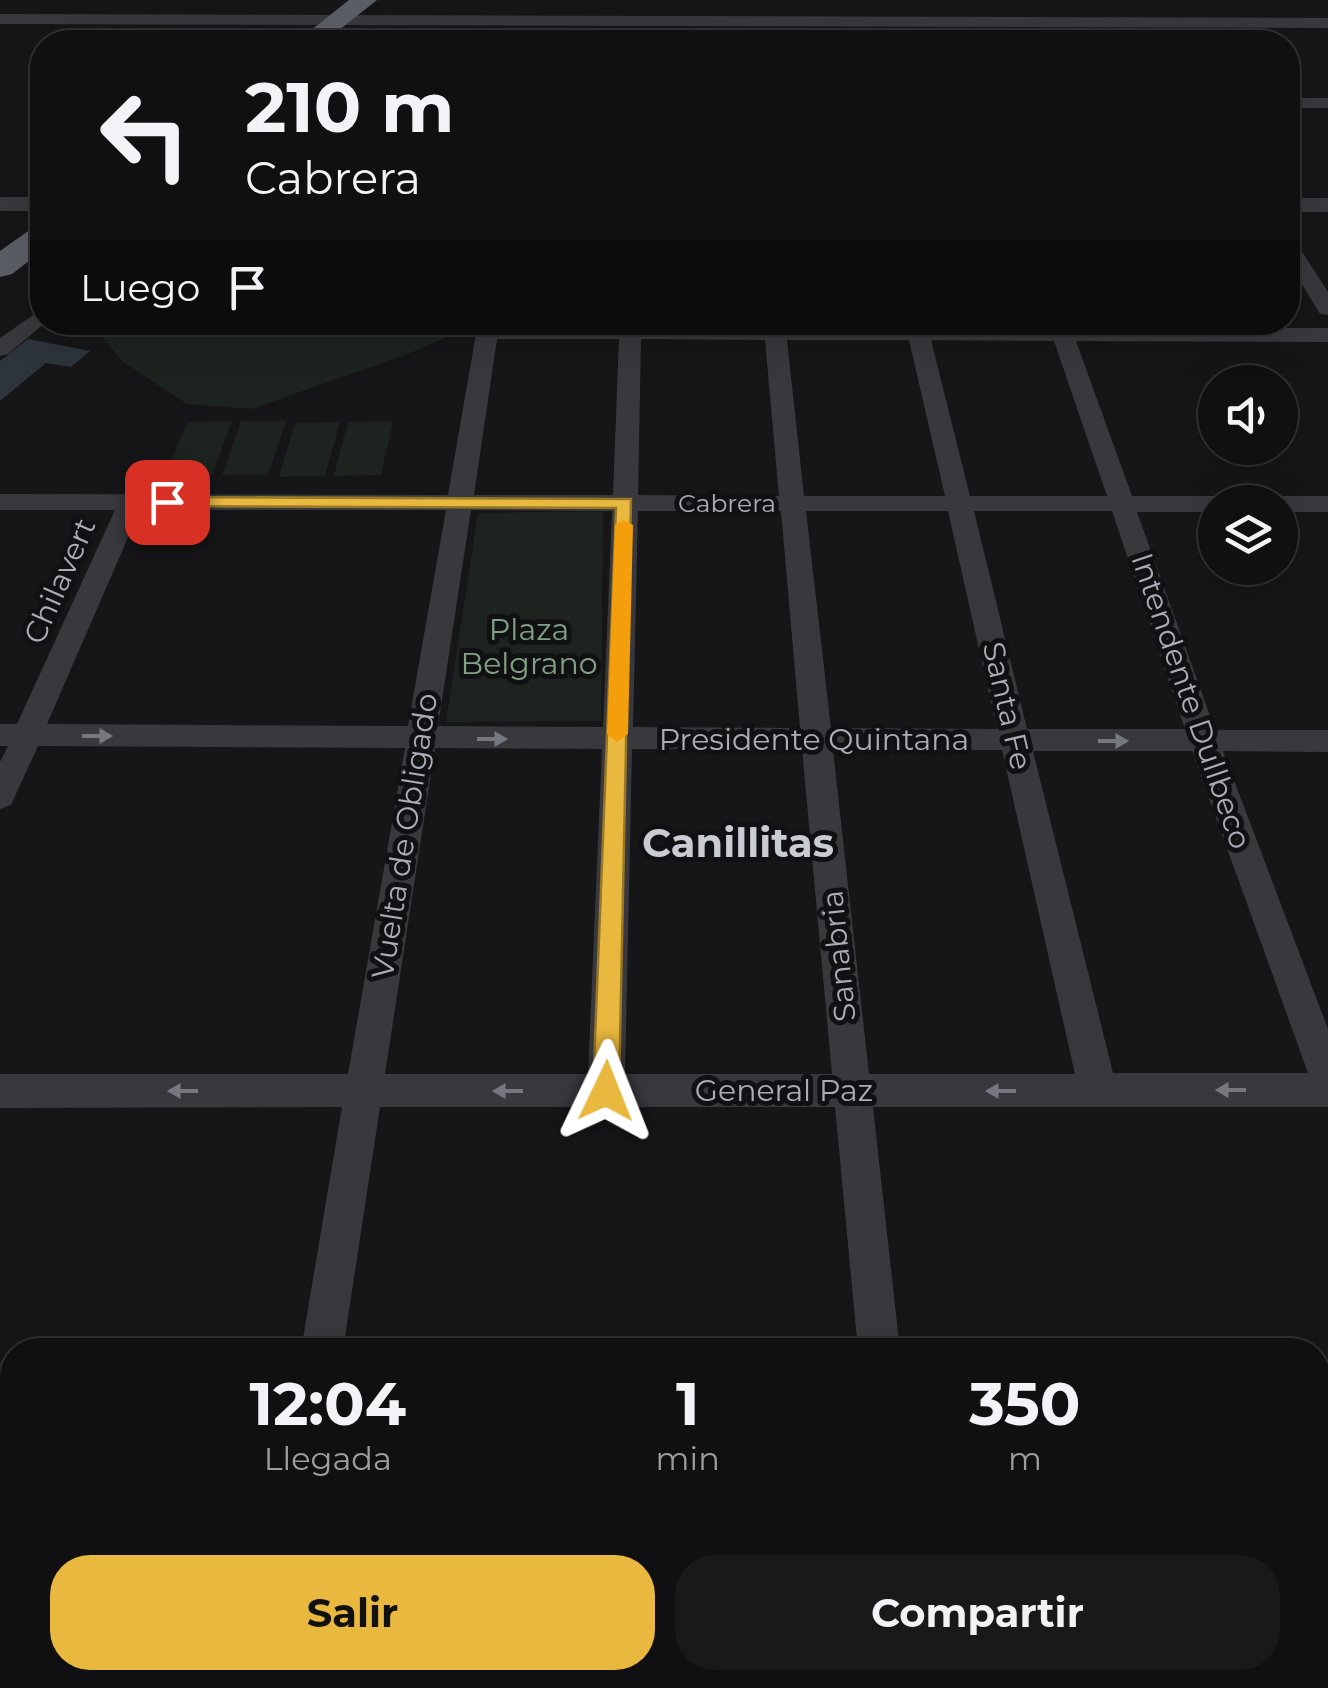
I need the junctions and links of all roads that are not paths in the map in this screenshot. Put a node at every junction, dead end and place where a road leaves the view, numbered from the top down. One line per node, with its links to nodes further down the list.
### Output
1 (424, 0): 6 (street)
2 (545, 0): 10 (street)
3 (741, 0): 11 (street)
4 (934, 0): 12 (street)
5 (1131, 0): 13 (street)
6 (368, 11): 10 (street); 18 (highway)
7 (146, 18): 8 (street); 9 (street); 15 (street)
8 (292, 18): 16 (street); 17 (street)
9 (0, 19)
10 (540, 22): 11 (street); 19 (street)
11 (744, 22): 12 (street); 20 (street)
12 (942, 22): 13 (street); 21 (street)
13 (1145, 22): 14 (street); 22 (street)
14 (1328, 23)
15 (134, 30)
16 (272, 30)
17 (333, 30)
18 (343, 30)
19 (539, 30)
20 (745, 30)
21 (945, 30)
22 (1150, 30)
23 (1300, 104): 24 (street)
24 (1328, 104)
25 (0, 204): 26 (street)
26 (30, 204)
27 (1300, 205): 28 (street)
28 (1328, 205)
29 (30, 245): 31 (highway)
30 (1300, 265): 32 (street)
31 (0, 267)
32 (1328, 309)
33 (30, 325): 41 (street)
34 (1300, 333): 35 (street)
35 (1328, 334)
36 (487, 335): 44 (street, Vuelta de Obligado)
37 (630, 335): 45 (street)
38 (776, 335): 46 (street, Sanabria)
39 (919, 335): 47 (street, Santa Fe)
40 (1064, 335): 48 (street, Intendente Dullbeco)
41 (0, 349)
42 (0, 502): 43 (street, Cabrera)
43 (130, 502): 44 (street, Cabrera); 52 (street, Chilavert)
44 (459, 503): 45 (street, Cabrera); 53 (street, Vuelta de Obligado)
45 (625, 503): 46 (street, Cabrera); 54 (street)
46 (792, 503): 47 (street, Cabrera); 55 (street, Sanabria)
47 (959, 504): 48 (street, Cabrera); 56 (street, Santa Fe)
48 (1122, 504): 49 (street, Cabrera); 57 (street, Intendente Dullbeco)
49 (1198, 504)
50 (1298, 504): 51 (street)
51 (1328, 504)
52 (14, 736): 53 (street, Presidente Quintana, one-way to 53); 59 (street, Chilavert)
53 (420, 738): 54 (street, Presidente Quintana, one-way to 54); 65 (street, Vuelta de Obligado)
54 (617, 739): 55 (street, Presidente Quintana); 66 (street)
55 (817, 740): 56 (street, Presidente Quintana); 61 (street, Sanabria)
56 (1015, 740): 57 (street, Presidente Quintana, one-way to 57); 62 (street, Santa Fe)
57 (1204, 741): 58 (street, Presidente Quintana); 60 (street, Intendente Dullbeco)
58 (1328, 741)
59 (0, 797)
60 (1328, 1078)
61 (852, 1090): 62 (street, General Paz, one-way to 61); 66 (street, General Paz); 68 (street, Sanabria)
62 (1098, 1090): 63 (street, General Paz, one-way to 62)
63 (1328, 1090)
64 (0, 1091): 65 (street, General Paz, one-way to 64)
65 (364, 1091): 66 (street, General Paz, one-way to 65); 67 (street, Vuelta de Obligado)
66 (606, 1091)
67 (324, 1338)
68 (878, 1338)

